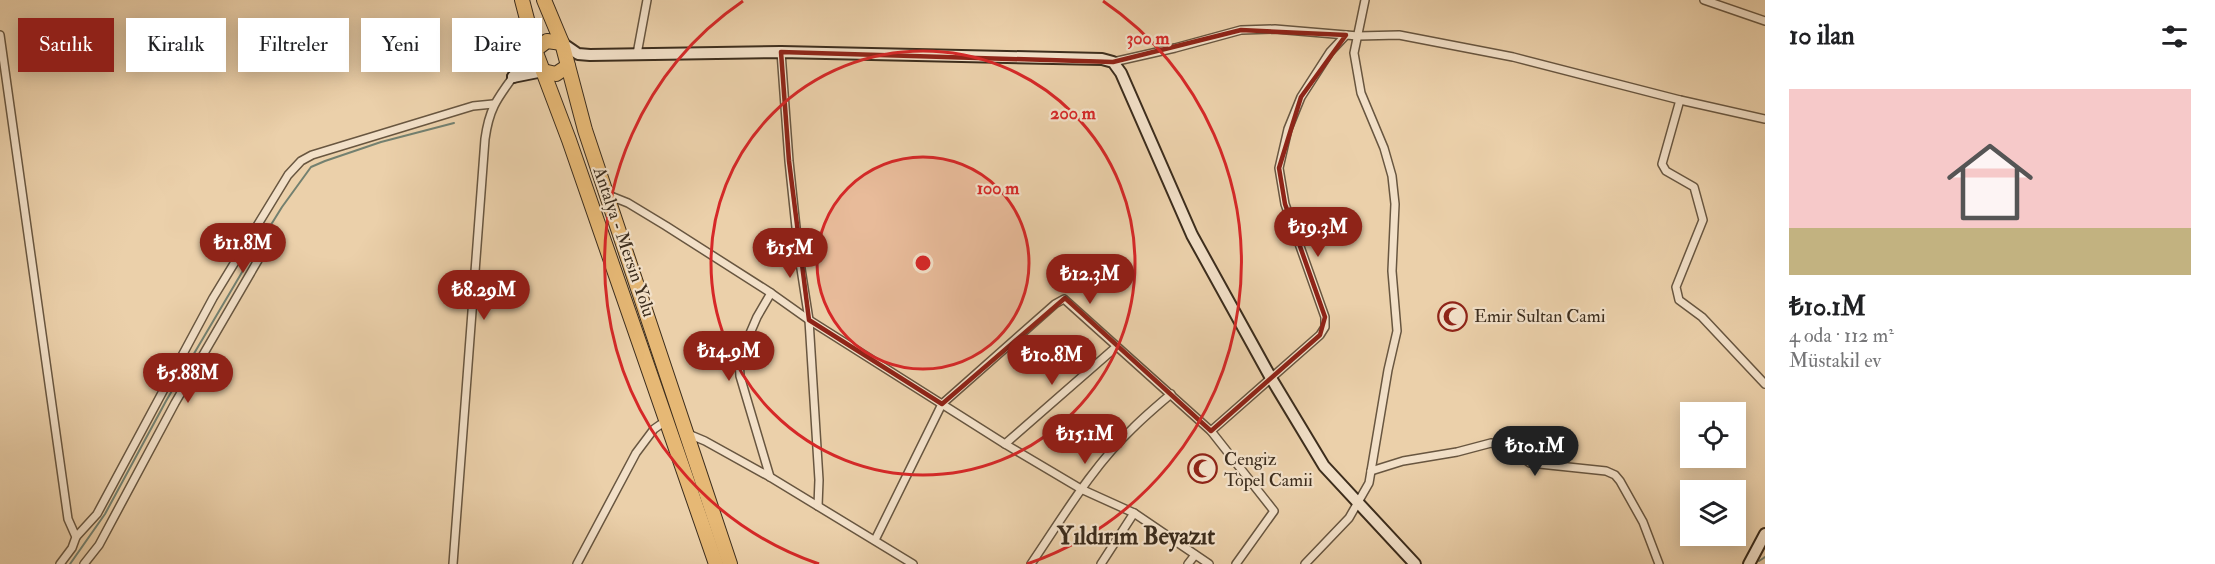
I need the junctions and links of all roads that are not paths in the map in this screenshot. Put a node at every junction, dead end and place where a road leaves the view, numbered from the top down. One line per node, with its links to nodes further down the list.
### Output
1 (522, 0): 6 (highway, Antalya - Mersin Yolu)
2 (544, 0): 11 (highway, Antalya - Mersin Yolu)
3 (647, 0): 14 (street)
4 (1365, 0): 10 (street)
5 (1704, 0): 7 (street)
6 (527, 18)
7 (1765, 21)
8 (0, 35): 44 (street)
9 (1346, 35): 10 (street); 16 (street); 29 (street)
10 (1358, 36): 21 (street); 37 (street)
11 (562, 43): 12 (highway); 15 (street); 17 (highway, Antalya - Mersin Yolu)
12 (542, 45)
13 (781, 52): 14 (street); 16 (street); 27 (street)
14 (637, 54): 15 (street)
15 (590, 55): 17 (street)
16 (1113, 62): 29 (street)
17 (568, 66): 18 (highway); 24 (highway, Antalya - Mersin Yolu)
18 (543, 71): 20 (street); 33 (highway, Antalya - Mersin Yolu)
19 (517, 72): 20 (street)
20 (513, 77): 22 (street)
21 (1680, 100): 23 (street); 30 (street)
22 (493, 104): 44 (street); 49 (street)
23 (1765, 119)
24 (607, 195): 26 (street); 35 (highway, Antalya - Mersin Yolu)
25 (275, 231): 48 (street)
26 (771, 292): 27 (street); 38 (street)
27 (809, 320): 32 (street); 41 (street)
28 (1116, 347): 31 (street); 32 (street); 36 (street)
29 (1270, 378): 34 (street); 40 (street)
30 (1765, 384)
31 (1171, 394): 34 (street); 39 (street)
32 (942, 404): 36 (street); 45 (street)
33 (667, 420): 50 (street); 51 (highway, Antalya - Mersin Yolu)
34 (1211, 431): 58 (street)
35 (686, 433): 38 (street); 52 (highway, Antalya - Mersin Yolu)
36 (1005, 444): 39 (street)
37 (1371, 471): 40 (street); 61 (street)
38 (770, 477): 41 (street)
39 (1081, 489): 42 (street); 54 (street)
40 (1358, 505): 59 (street); 60 (street)
41 (818, 506): 45 (street)
42 (1134, 513): 46 (street); 55 (street)
43 (1765, 534): 62 (street)
44 (76, 537): 47 (street)
45 (874, 540): 53 (street)
46 (1195, 555): 56 (street); 57 (street)
47 (60, 564)
48 (84, 564)
49 (453, 564)
50 (577, 564)
51 (716, 564)
52 (730, 564)
53 (913, 564)
54 (1031, 564)
55 (1101, 564)
56 (1188, 564)
57 (1209, 564)
58 (1236, 564)
59 (1305, 564)
60 (1415, 564)
61 (1659, 564)
62 (1749, 564)

